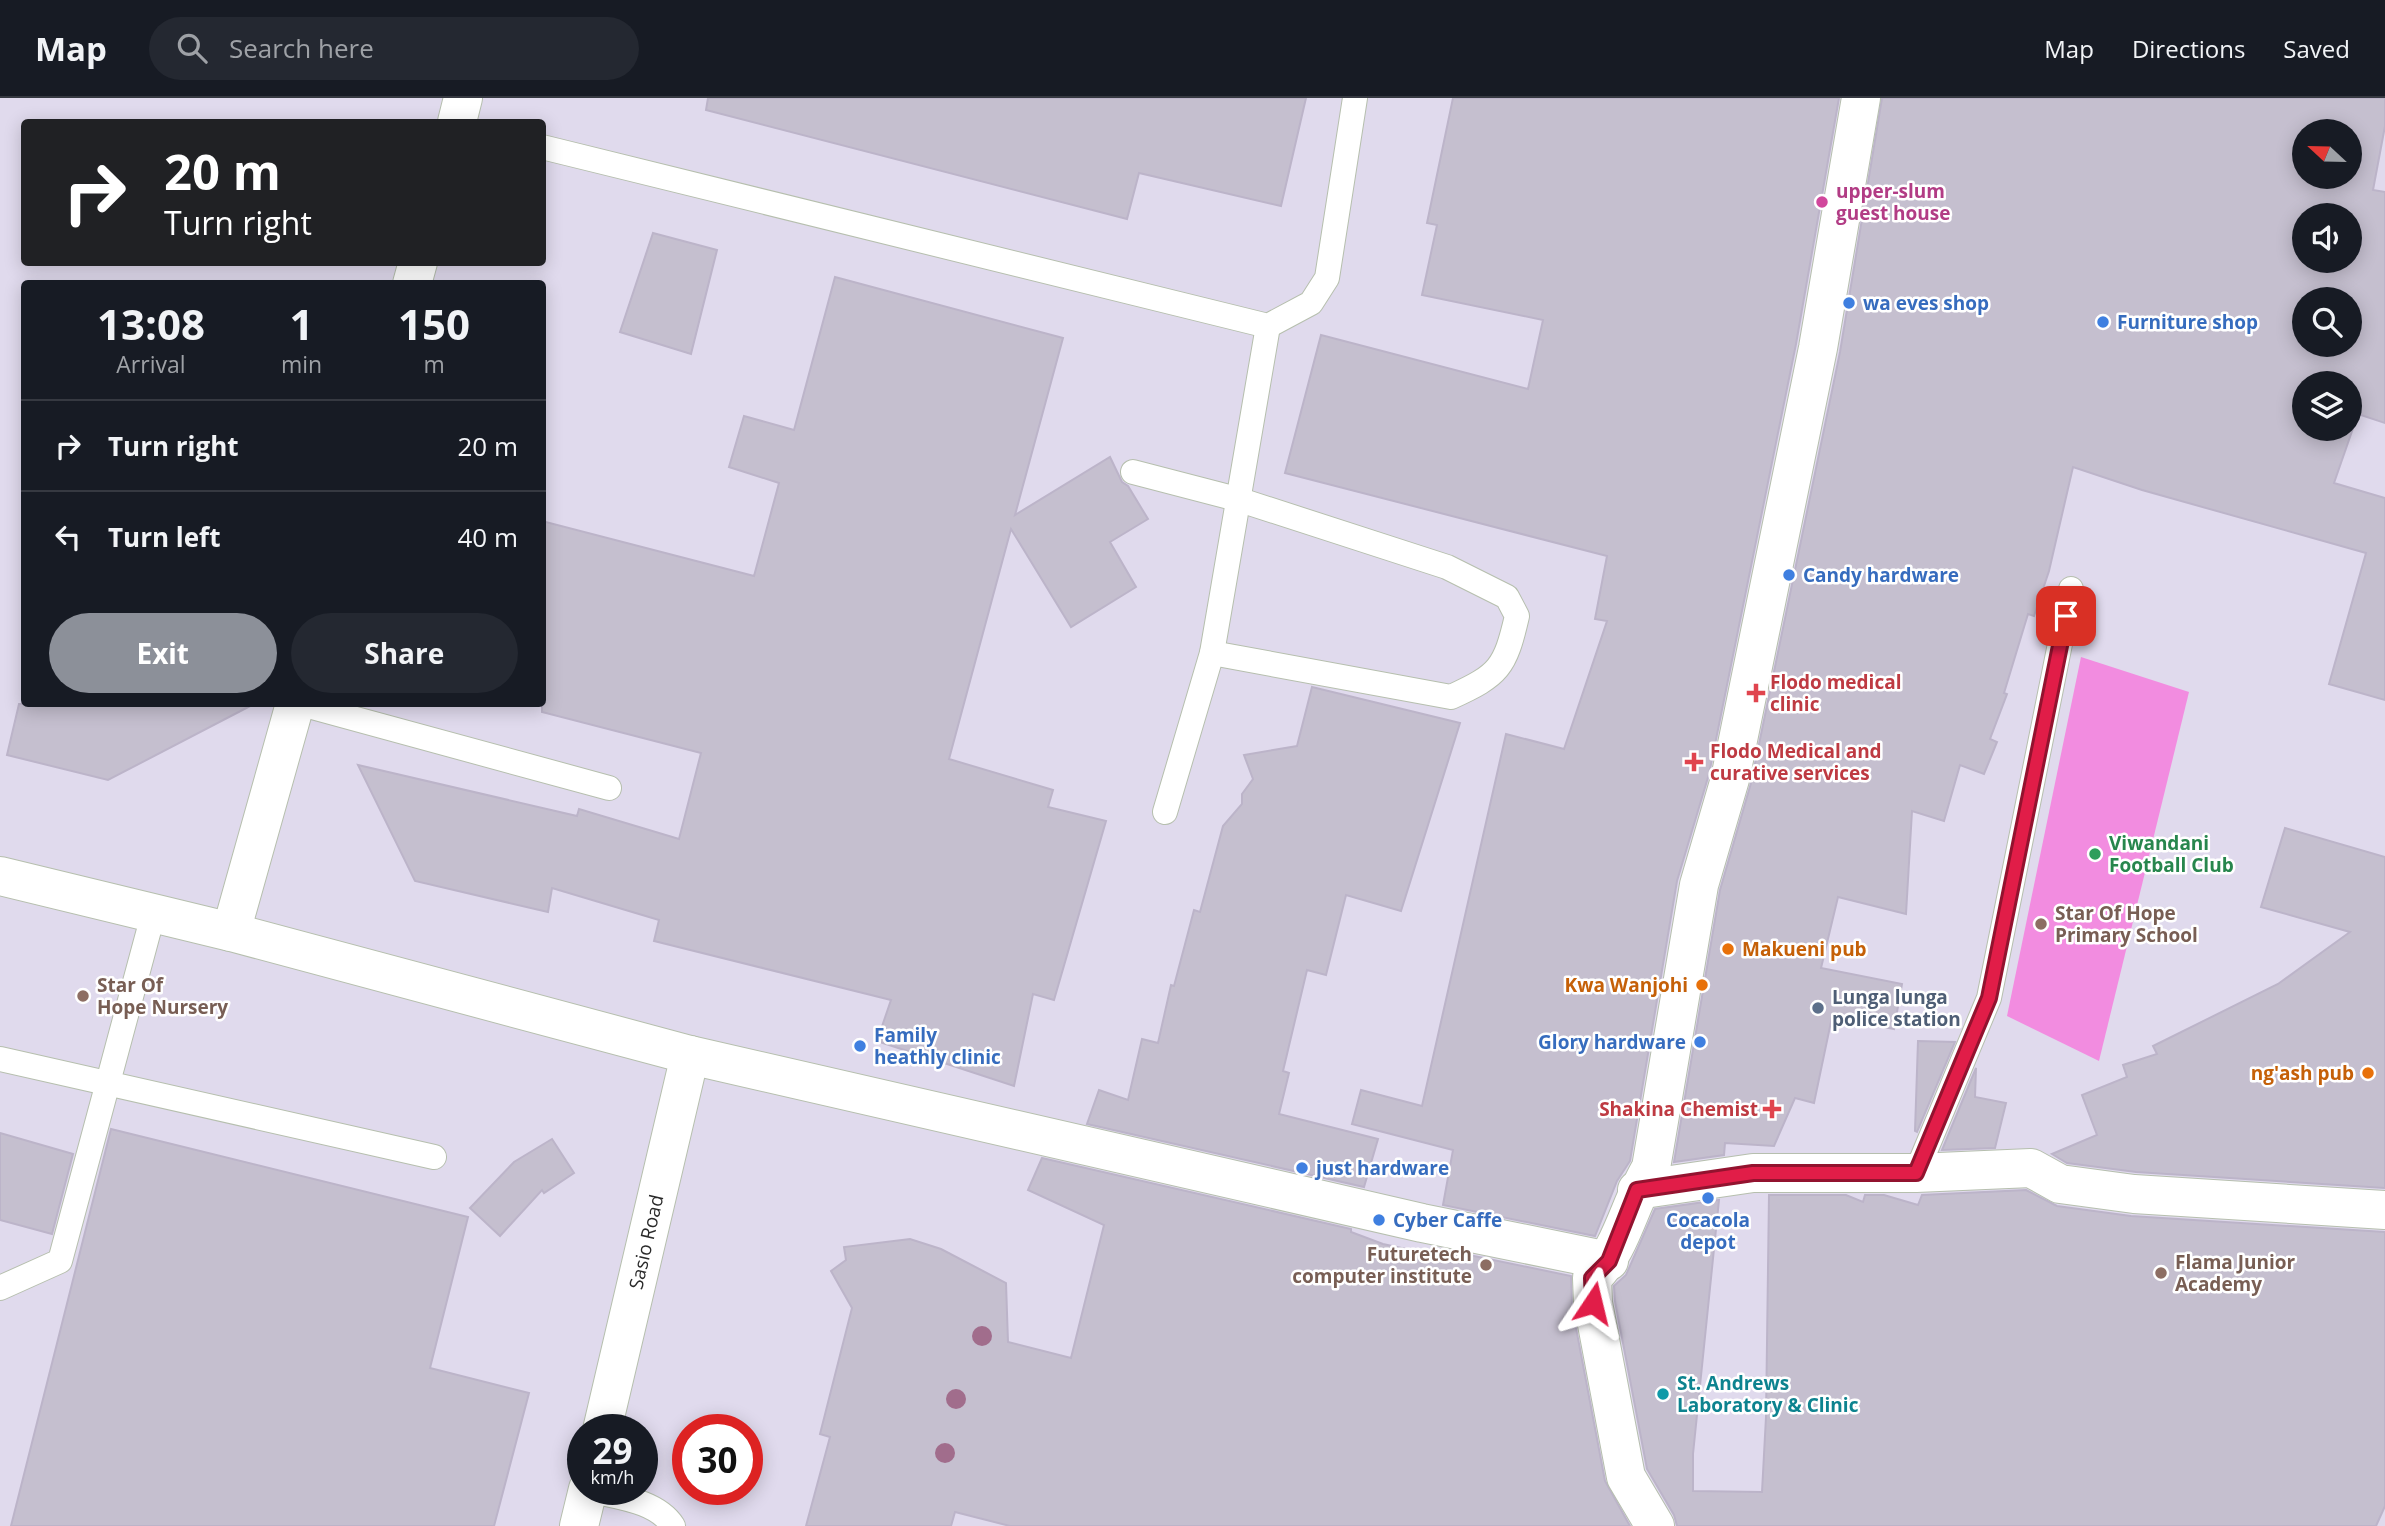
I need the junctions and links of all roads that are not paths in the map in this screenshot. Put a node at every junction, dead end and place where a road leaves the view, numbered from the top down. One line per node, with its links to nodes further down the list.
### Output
1 (463, 98): 4 (street)
2 (1355, 98): 6 (lane)
3 (1861, 98): 23 (street)
4 (458, 119)
5 (546, 148): 6 (lane)
6 (1268, 326): 8 (lane)
7 (1133, 472): 8 (lane)
8 (1237, 499): 10 (lane); 10 (lane)
9 (2071, 589): 22 (lane)
10 (1212, 653): 14 (lane)
11 (294, 707): 17 (street)
12 (312, 707): 13 (lane)
13 (609, 788)
14 (1165, 812)
15 (0, 876): 16 (street)
16 (153, 915): 17 (street); 20 (lane)
17 (231, 932): 18 (street)
18 (690, 1055): 25 (street); 27 (street, Sasio Road)
19 (0, 1059): 20 (lane)
20 (106, 1082): 21 (lane); 26 (lane)
21 (434, 1157)
22 (1916, 1173): 23 (street); 24 (street)
23 (1637, 1190): 25 (street)
24 (2385, 1210)
25 (1609, 1261): 30 (street)
26 (0, 1288)
27 (606, 1414)
28 (644, 1505): 29 (lane)
29 (673, 1526)
30 (1655, 1526)

